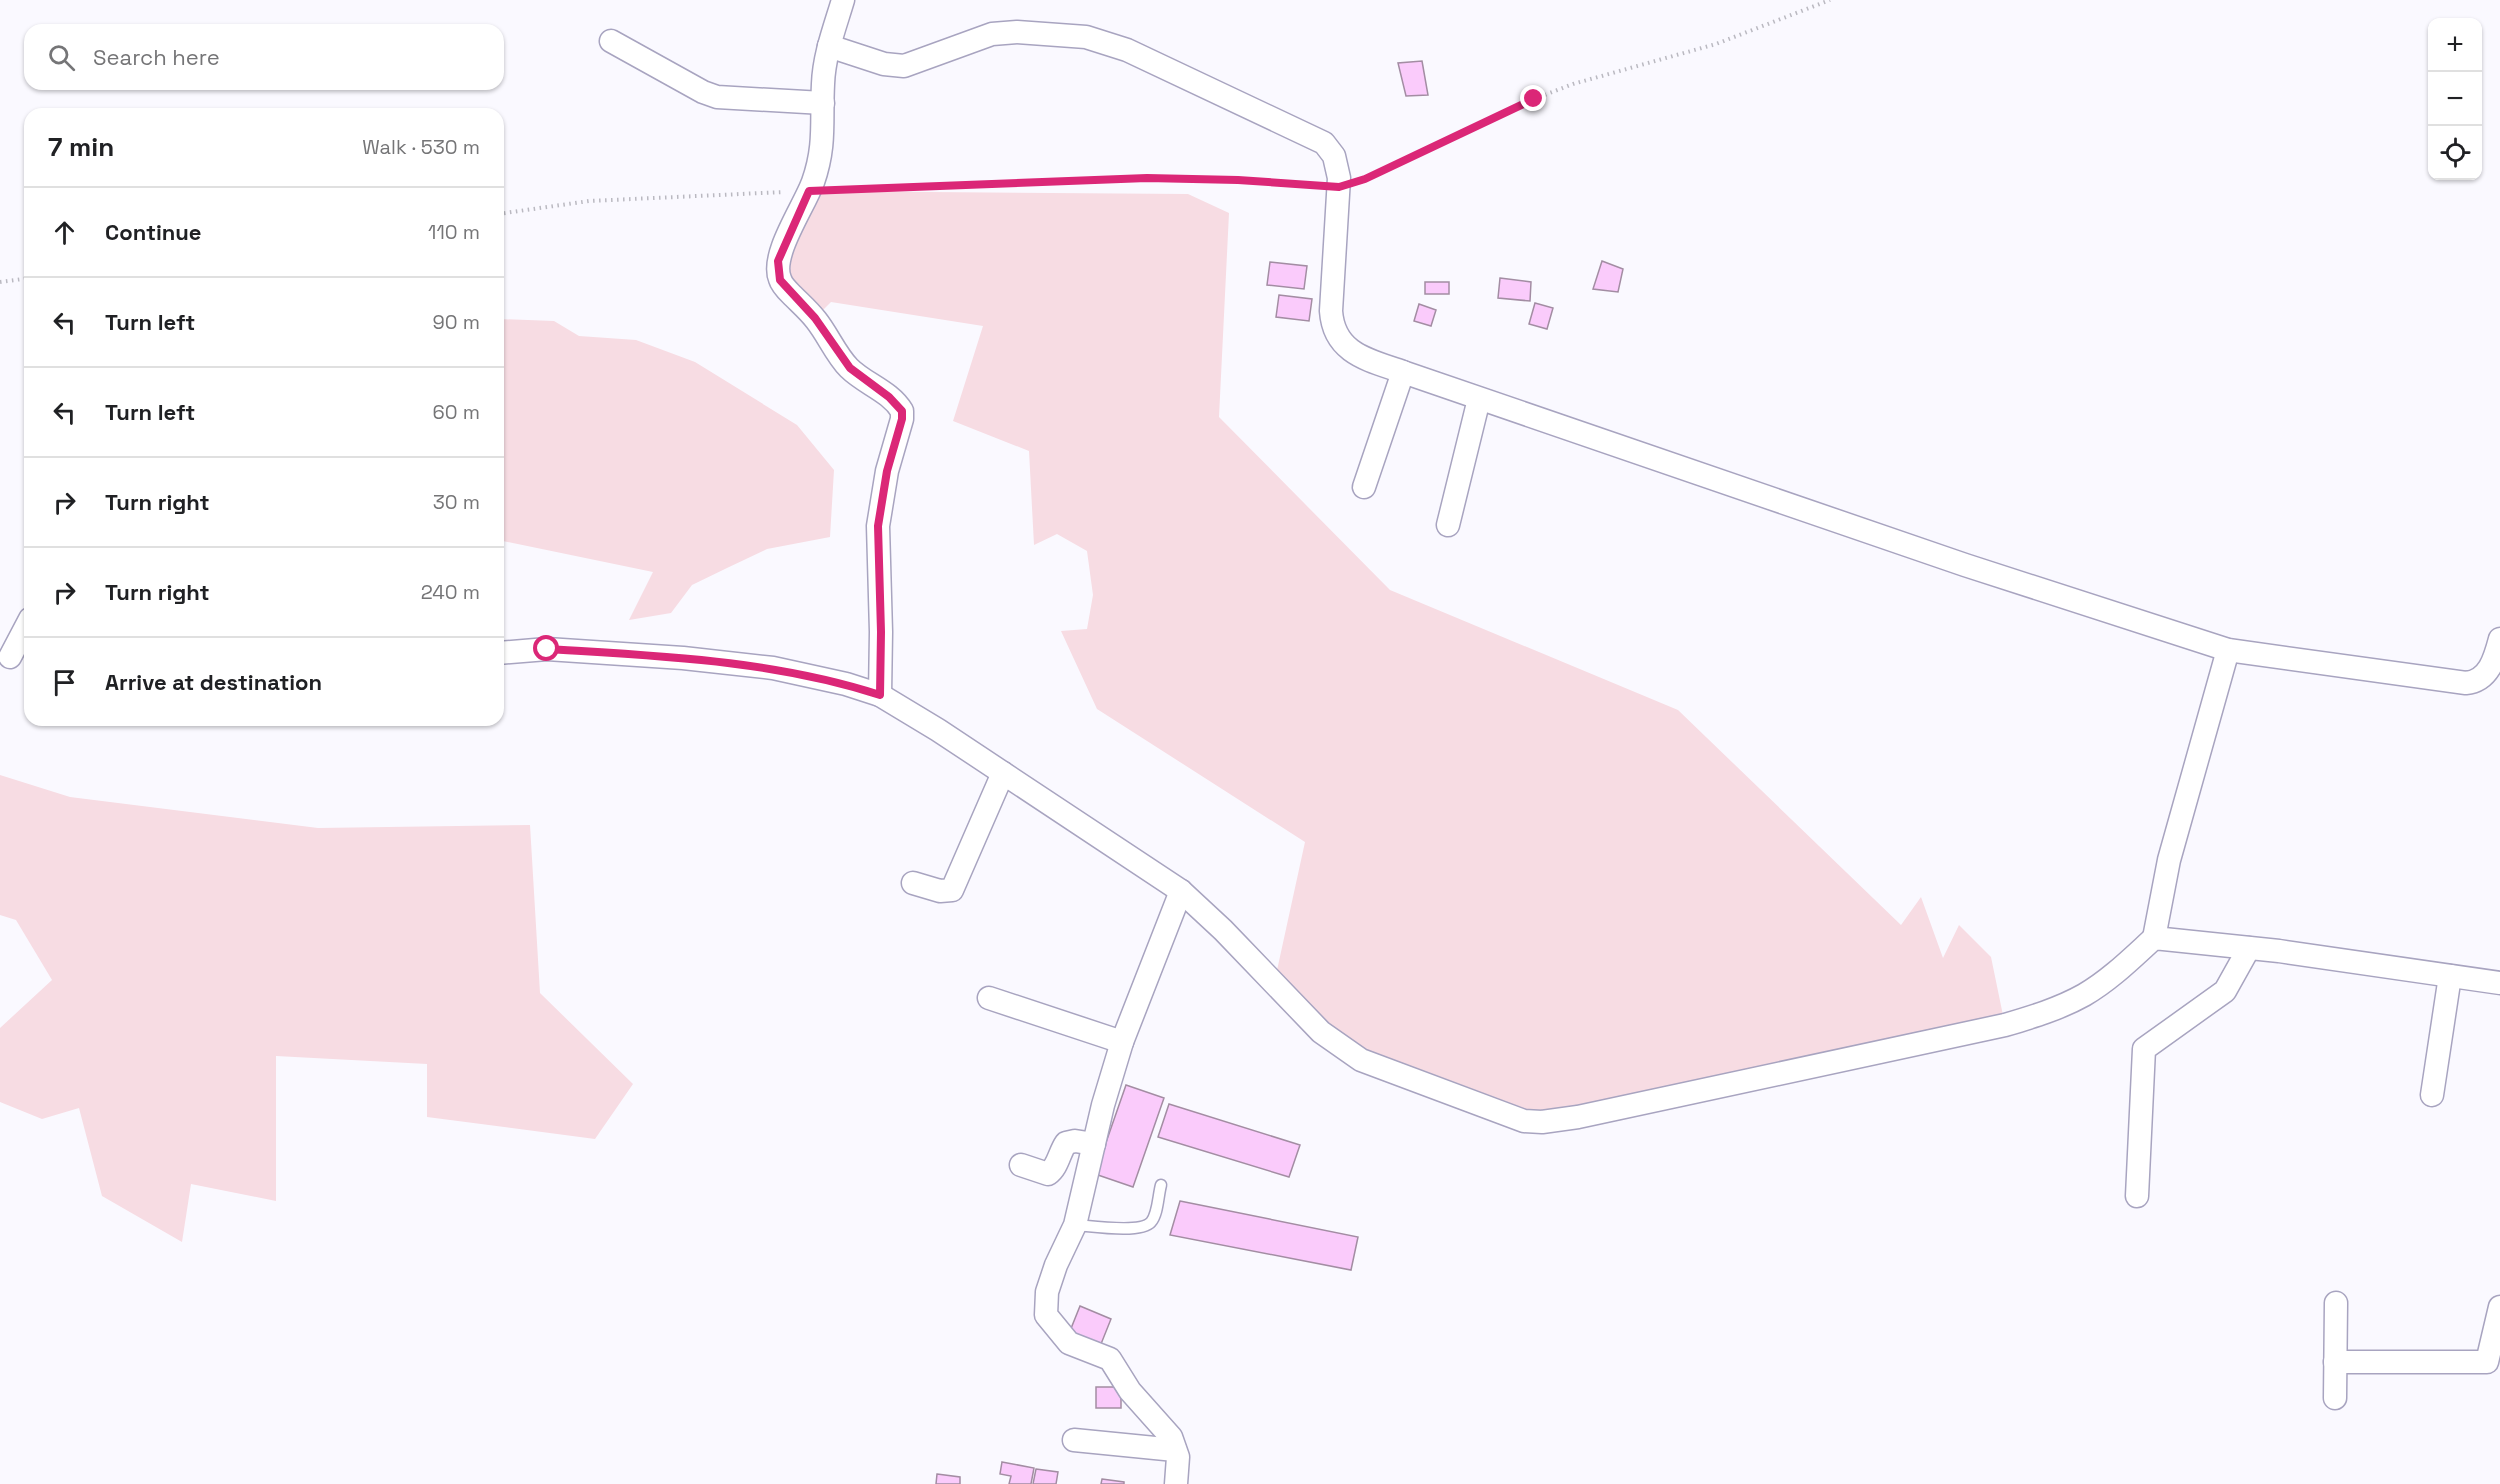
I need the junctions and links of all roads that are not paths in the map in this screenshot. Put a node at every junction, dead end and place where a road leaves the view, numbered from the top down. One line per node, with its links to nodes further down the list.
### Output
1 (843, 0): 3 (street)
2 (611, 41): 4 (street)
3 (829, 46): 4 (street); 5 (street)
4 (823, 103): 15 (street)
5 (1403, 372): 6 (street); 7 (street)
6 (1479, 399): 8 (street); 11 (street)
7 (1364, 487)
8 (1448, 525)
9 (24, 632): 13 (street)
10 (2500, 639): 14 (street)
11 (2228, 650): 14 (street); 19 (street)
12 (504, 653): 15 (street)
13 (13, 657)
14 (2497, 666)
15 (880, 695): 16 (street)
16 (1004, 773): 17 (street); 18 (street)
17 (913, 884)
18 (1181, 891): 19 (street); 24 (street)
19 (2154, 938): 20 (street)
20 (2249, 948): 21 (street); 29 (street)
21 (2450, 976): 22 (street); 25 (street)
22 (2500, 983)
23 (989, 998): 24 (street)
24 (1122, 1042): 26 (street)
25 (2432, 1095)
26 (1094, 1144): 27 (street); 30 (street)
27 (1021, 1165)
28 (1161, 1185): 30 (lane)
29 (2137, 1196)
30 (1076, 1225): 36 (street)
31 (2336, 1303): 33 (street)
32 (2500, 1307): 33 (street)
33 (2335, 1362): 34 (street)
34 (2335, 1398)
35 (1074, 1440): 36 (street)
36 (1175, 1450): 37 (street)
37 (1176, 1484)

